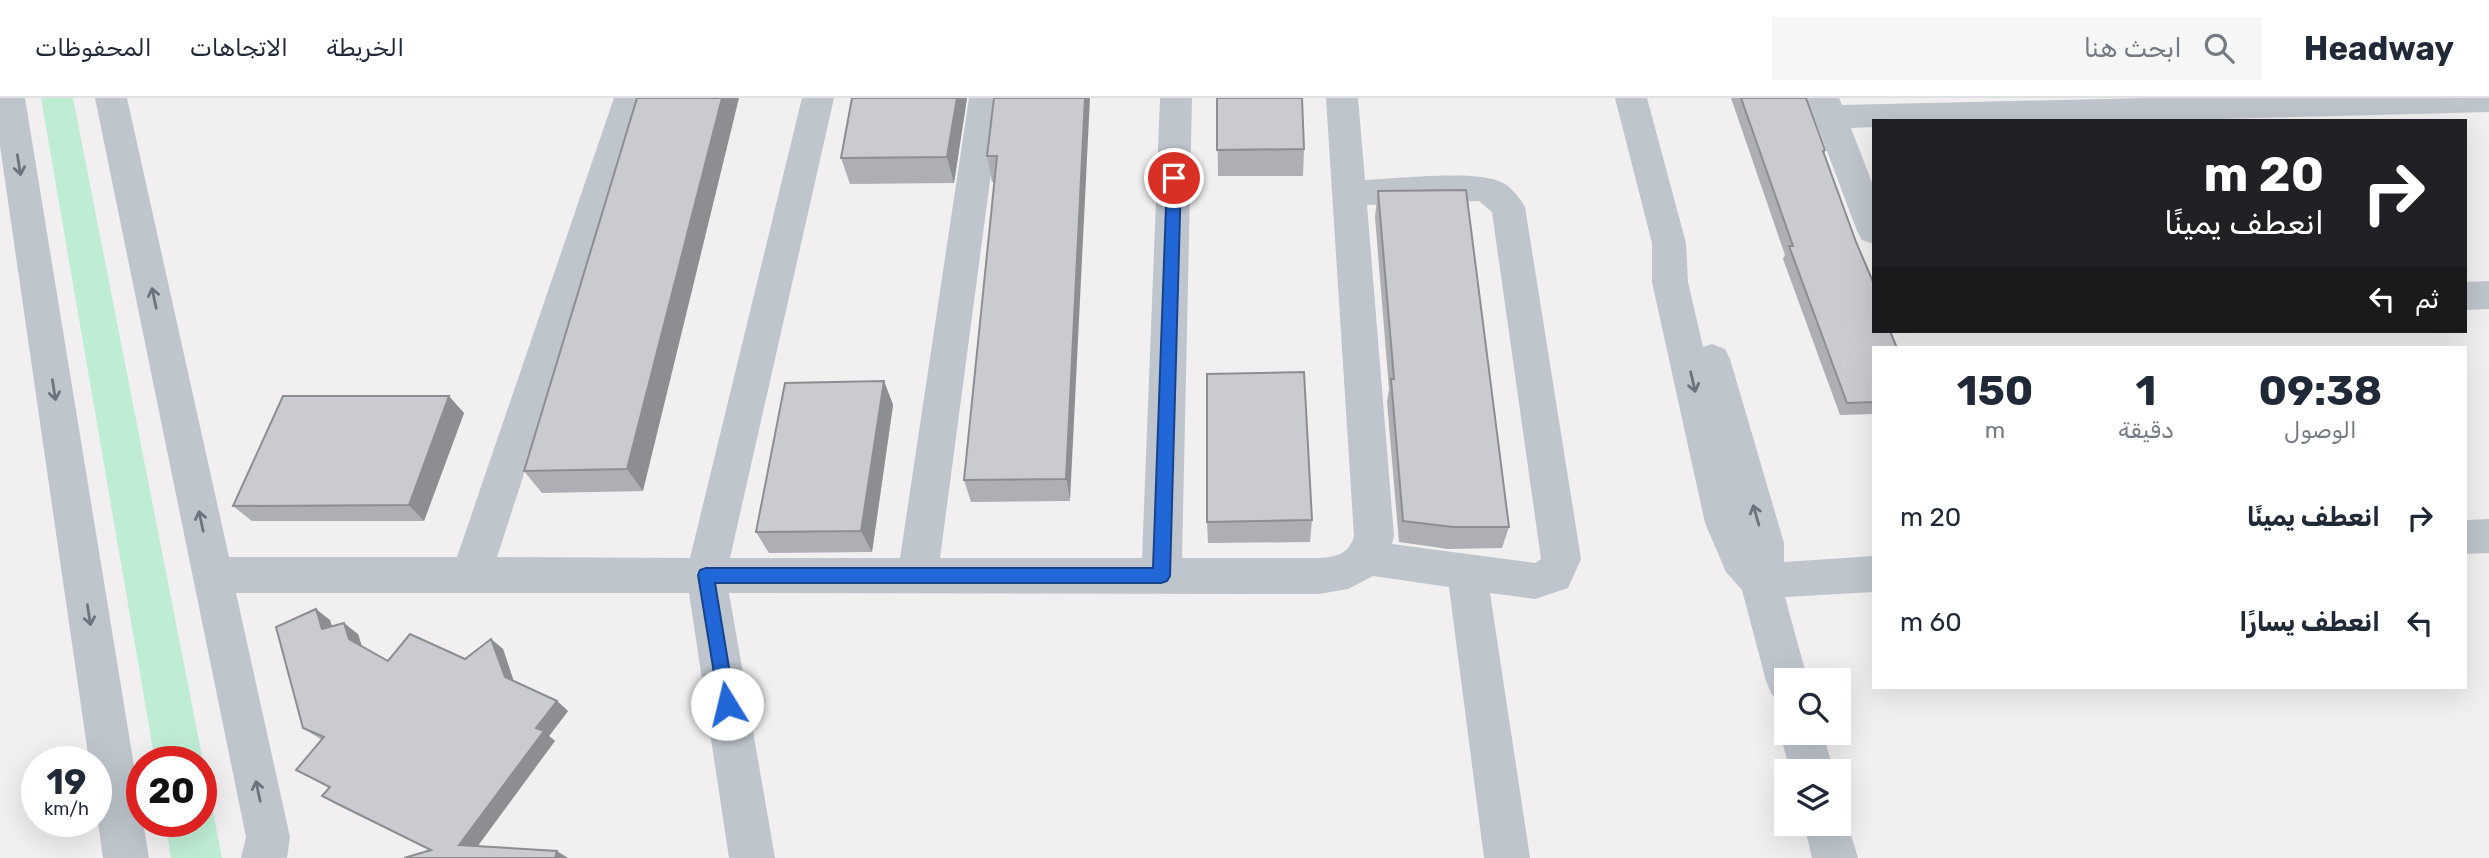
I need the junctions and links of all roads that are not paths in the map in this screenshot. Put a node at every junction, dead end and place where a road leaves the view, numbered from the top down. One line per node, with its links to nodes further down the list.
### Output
1 (9, 98): 28 (street, one-way to 28)
2 (111, 98): 20 (street, one-way to 2)
3 (630, 98): 21 (street)
4 (818, 98): 22 (street)
5 (985, 98): 23 (street)
6 (1176, 98): 24 (street)
7 (1342, 98): 11 (street)
8 (1631, 98): 25 (street)
9 (2489, 101): 10 (street)
10 (1826, 108): 12 (street)
11 (1349, 193): 17 (street); 18 (street)
12 (1872, 226)
13 (2489, 295): 14 (street)
14 (2467, 296)
15 (2489, 536): 16 (street)
16 (2467, 537)
17 (1367, 558): 18 (street); 24 (street)
18 (1467, 572): 31 (street)
19 (1872, 574): 25 (street)
20 (212, 575): 21 (street); 29 (street, one-way to 20)
21 (471, 575): 22 (street)
22 (706, 575): 23 (street); 30 (street)
23 (917, 576): 24 (street)
24 (1161, 576)
25 (1760, 581): 26 (street)
26 (1783, 668)
27 (1829, 836): 32 (street)
28 (126, 858)
29 (264, 858)
30 (751, 858)
31 (1507, 858)
32 (1835, 858)

